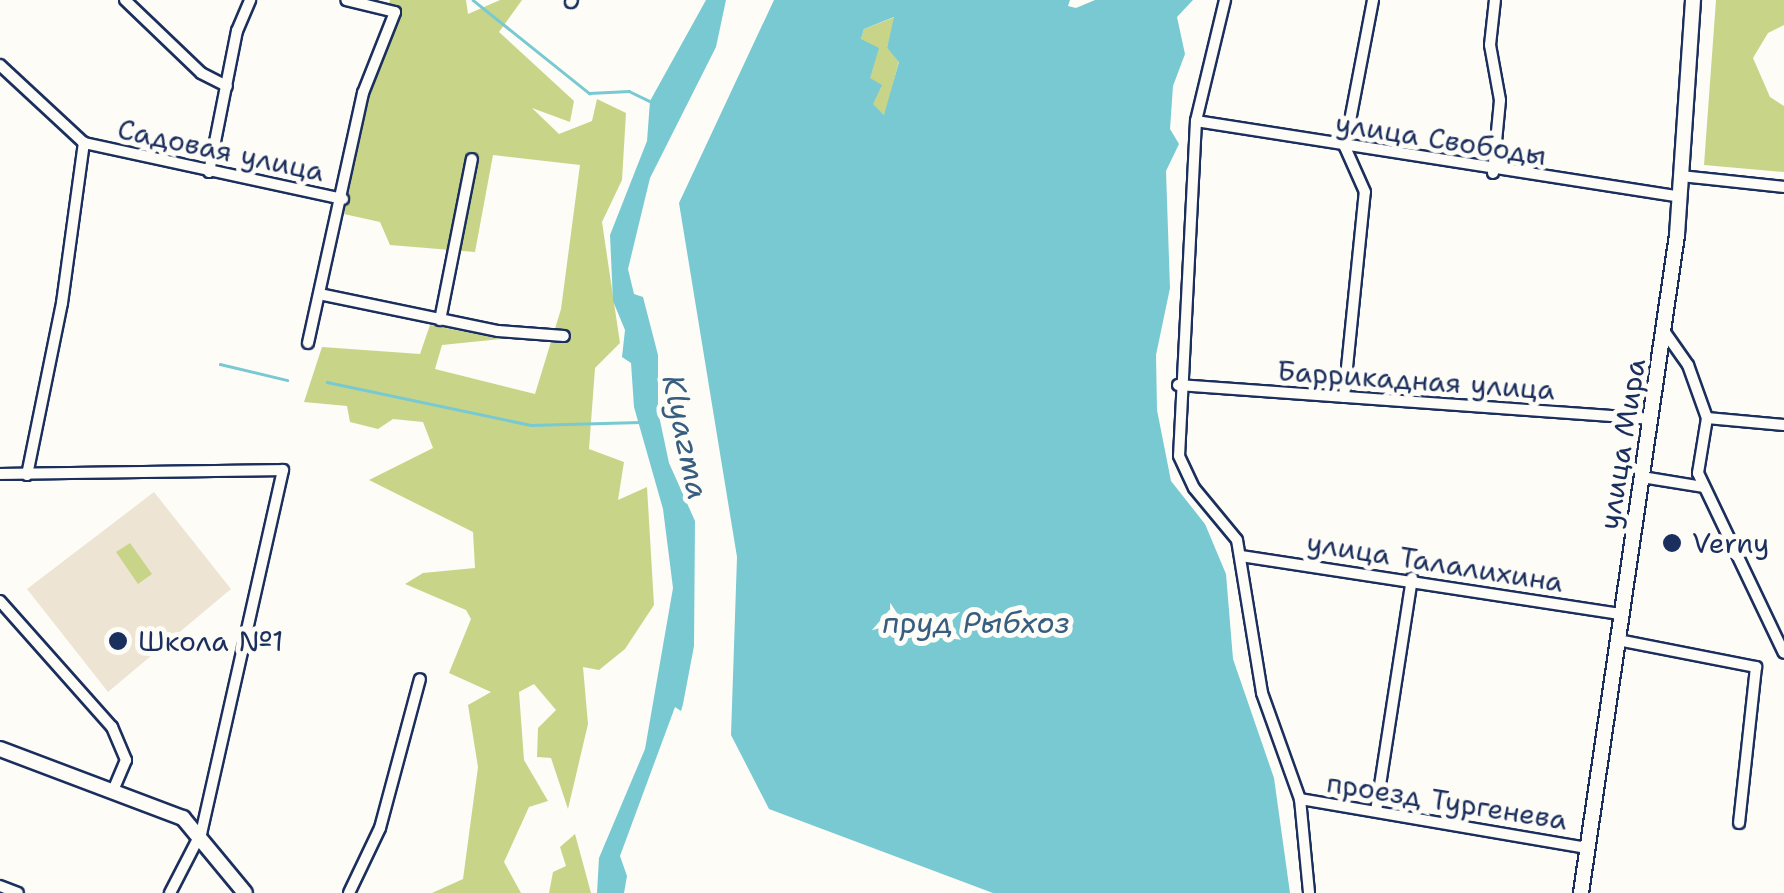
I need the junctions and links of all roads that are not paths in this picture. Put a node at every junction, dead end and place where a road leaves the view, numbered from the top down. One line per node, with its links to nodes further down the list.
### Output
1 (125, 0): 9 (street)
2 (250, 0): 9 (street)
3 (346, 0): 19 (street)
4 (1225, 0): 10 (street)
5 (1373, 0): 12 (street)
6 (1495, 0): 15 (street)
7 (1693, 0): 16 (street, улица Мира)
8 (0, 65): 11 (street, Садовая улица)
9 (227, 86): 14 (street)
10 (1196, 121): 12 (street, улица Свободы); 25 (street)
11 (84, 143): 14 (street, Садовая улица); 31 (street)
12 (1346, 147): 15 (street, улица Свободы); 26 (street)
13 (472, 160): 21 (street)
14 (209, 172): 19 (street, Садовая улица)
15 (1493, 172): 18 (street, улица Свободы)
16 (1681, 176): 17 (street); 18 (street, улица Мира)
17 (1784, 187)
18 (1680, 198): 22 (street, улица Мира)
19 (342, 199): 20 (street)
20 (324, 294): 21 (street); 24 (street)
21 (440, 320): 23 (street)
22 (1664, 331): 27 (street); 28 (street, улица Мира)
23 (564, 336)
24 (308, 344)
25 (1178, 384): 26 (street, Баррикадная улица); 34 (street)
26 (1344, 397): 28 (street, Баррикадная улица)
27 (1708, 418): 29 (street); 33 (street)
28 (1650, 420): 32 (street, улица Мира)
29 (1784, 425)
30 (0, 474): 31 (street)
31 (27, 474): 46 (street)
32 (1642, 477): 33 (street); 37 (street, улица Мира)
33 (1705, 488): 39 (street)
34 (1241, 556): 35 (street, улица Талалихина); 43 (street)
35 (1412, 578): 37 (street, улица Талалихина); 44 (street)
36 (0, 601): 42 (street)
37 (1622, 614): 38 (street, улица Мира)
38 (1618, 640): 45 (street); 47 (street, улица Мира)
39 (1784, 654)
40 (420, 680): 52 (street)
41 (0, 749): 42 (street)
42 (113, 790): 46 (street)
43 (1300, 799): 44 (street, проезд Тургенева); 53 (street)
44 (1376, 811): 47 (street, проезд Тургенева)
45 (1739, 823)
46 (201, 832): 50 (street); 51 (street)
47 (1588, 848): 54 (street, улица Мира)
48 (0, 886): 49 (street)
49 (18, 893)
50 (170, 893)
51 (245, 893)
52 (349, 893)
53 (1309, 893)
54 (1581, 893)

